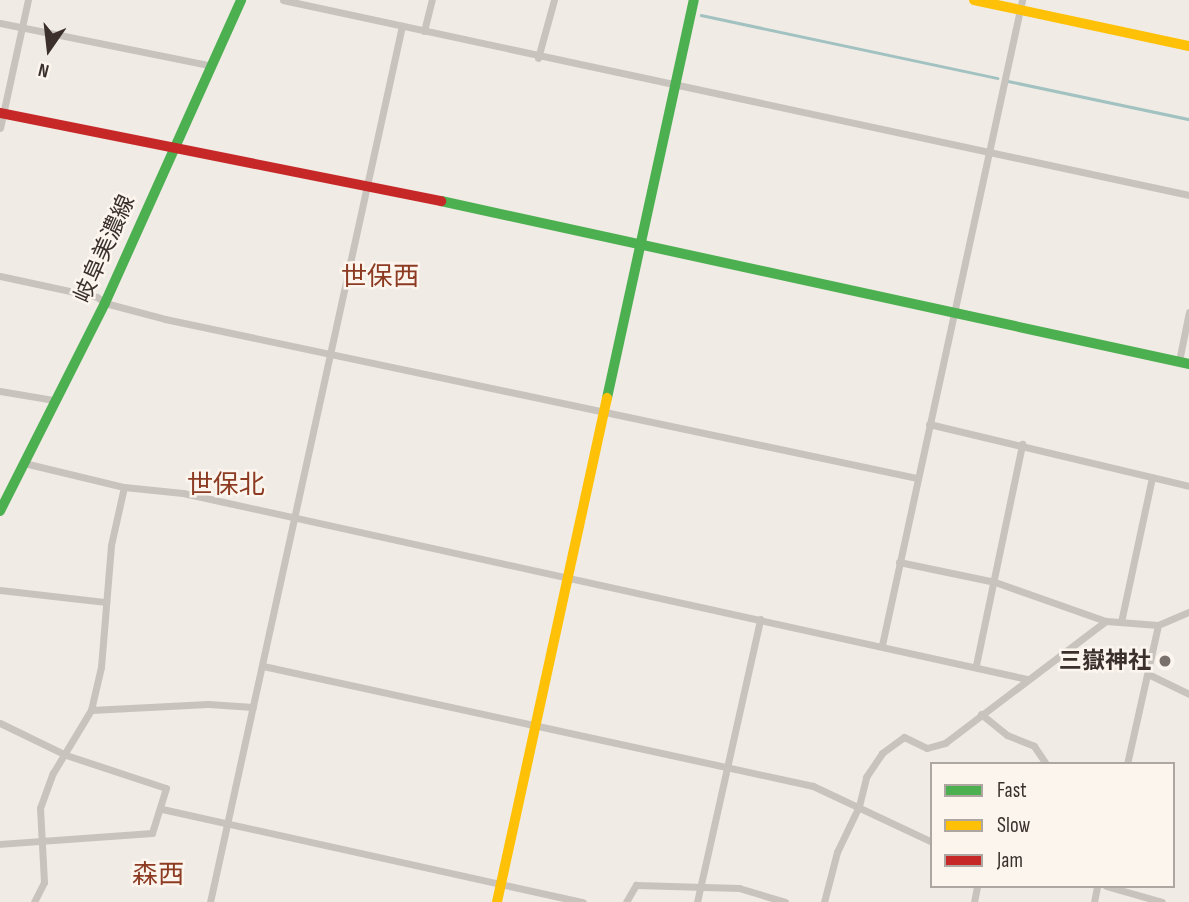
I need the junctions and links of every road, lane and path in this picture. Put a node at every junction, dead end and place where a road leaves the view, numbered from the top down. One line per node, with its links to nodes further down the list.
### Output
1 (28, 0): 11 (street)
2 (241, 0): 15 (street, 岐阜美濃線)
3 (283, 0): 10 (street)
4 (432, 0): 12 (street)
5 (554, 0): 14 (street)
6 (694, 0): 16 (street)
7 (974, 0): 8 (street)
8 (1020, 5): 13 (street); 20 (street)
9 (0, 23): 11 (street)
10 (402, 26): 12 (street); 21 (street)
11 (22, 28): 15 (street); 17 (street)
12 (424, 31): 14 (street)
13 (1189, 46)
14 (538, 58): 16 (street)
15 (209, 65): 19 (street, 岐阜美濃線)
16 (674, 85): 20 (street); 23 (street)
17 (2, 113): 18 (street); 19 (street)
18 (0, 128)
19 (173, 148): 21 (street); 25 (street, 岐阜美濃線)
20 (988, 153): 22 (street); 27 (street)
21 (366, 185): 23 (street); 28 (street)
22 (1189, 195)
23 (640, 244): 27 (street); 32 (street)
24 (0, 276): 25 (street)
25 (105, 303): 28 (street); 31 (street, 岐阜美濃線)
26 (1189, 312): 29 (street)
27 (953, 314): 29 (street); 33 (street)
28 (330, 351): 32 (street); 41 (street)
29 (1184, 363)
30 (0, 391): 31 (street)
31 (54, 400): 35 (street, 岐阜美濃線)
32 (604, 409): 37 (street); 43 (street)
33 (929, 424): 34 (street); 37 (street)
34 (1022, 444): 36 (street); 44 (street)
35 (24, 463): 39 (street); 40 (street, 岐阜美濃線)
36 (1152, 477): 38 (street); 50 (street)
37 (917, 478): 42 (street)
38 (1189, 486)
39 (124, 487): 41 (street); 46 (street)
40 (0, 511)
41 (294, 517): 43 (street); 54 (street)
42 (899, 562): 44 (street); 52 (street)
43 (567, 577): 48 (street); 62 (street)
44 (995, 582): 49 (street); 53 (street)
45 (0, 590): 46 (street)
46 (106, 603): 59 (street)
47 (1189, 612): 51 (street)
48 (760, 619): 52 (street); 66 (street)
49 (1105, 621): 50 (street); 56 (street)
50 (1121, 622): 51 (street)
51 (1158, 625): 55 (street)
52 (882, 645): 53 (street)
53 (976, 665): 56 (street)
54 (263, 666): 58 (street); 62 (street)
55 (1148, 674): 57 (street); 65 (street)
56 (1027, 679): 60 (street)
57 (1189, 694)
58 (253, 707): 59 (street); 69 (street)
59 (92, 710): 63 (street)
60 (981, 714): 64 (street); 67 (street)
61 (0, 723): 63 (street)
62 (535, 725): 66 (street); 73 (street)
63 (66, 755): 68 (street); 71 (street)
64 (1042, 762)
65 (1127, 762)
66 (728, 766): 67 (street); 74 (street)
67 (859, 806): 70 (street); 85 (street)
68 (162, 809): 69 (street); 71 (street)
69 (228, 823): 73 (street); 78 (street)
70 (930, 841)
71 (43, 842): 72 (street); 77 (street)
72 (0, 844)
73 (501, 884): 79 (street); 80 (street)
74 (702, 888): 76 (street); 81 (street); 82 (street)
75 (1113, 888): 86 (street)
76 (752, 892): 83 (street); 84 (street)
77 (34, 902)
78 (210, 902)
79 (497, 902)
80 (583, 902)
81 (626, 902)
82 (697, 902)
83 (749, 902)
84 (785, 902)
85 (824, 902)
86 (1162, 902)

